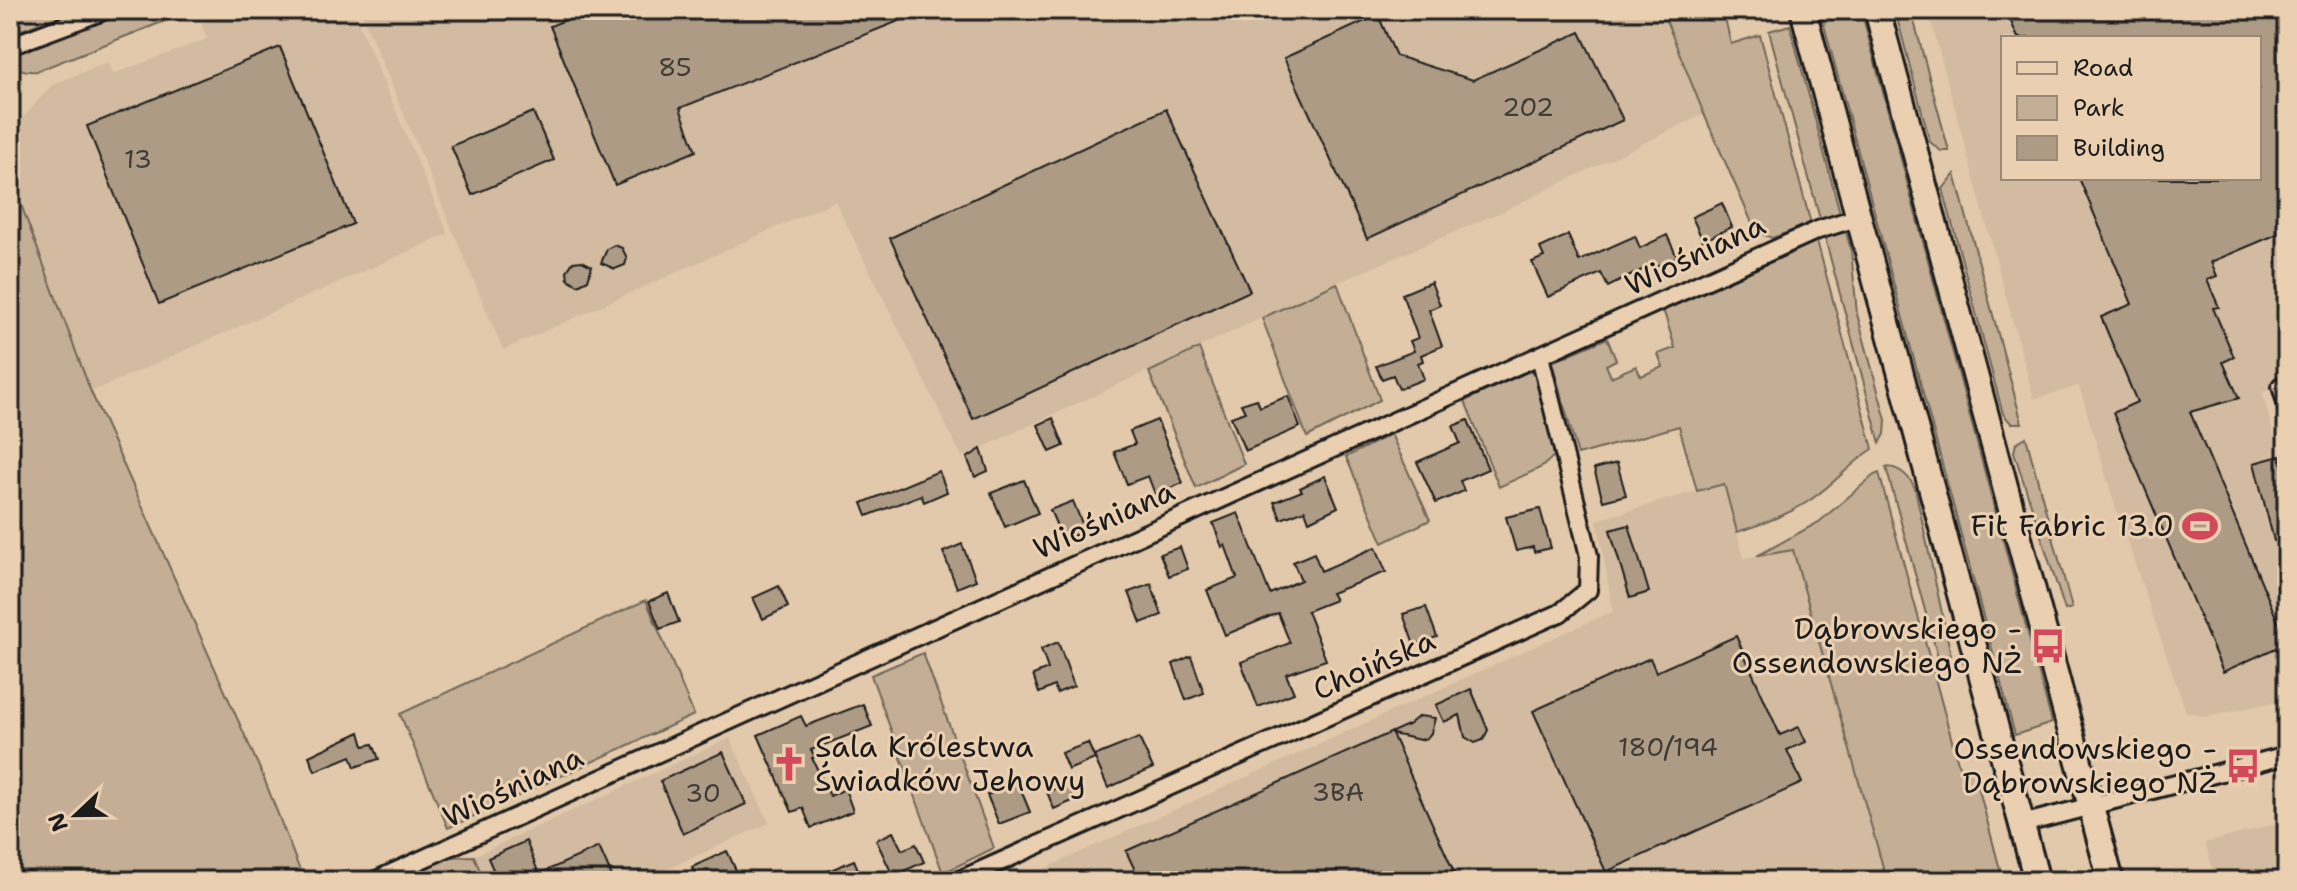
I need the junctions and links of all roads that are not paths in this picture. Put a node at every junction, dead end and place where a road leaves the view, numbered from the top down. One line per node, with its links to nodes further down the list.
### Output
1 (106, 10): 4 (street)
2 (1803, 10): 5 (main road)
3 (1877, 10): 10 (main road)
4 (10, 46)
5 (1859, 217): 6 (street, Wiośniana); 11 (main road)
6 (1540, 356): 12 (street, Wiośniana); 13 (street, Choińska)
7 (2281, 386): 8 (street)
8 (2287, 406)
9 (2287, 755): 10 (street)
10 (2091, 806): 11 (street); 15 (main road)
11 (2022, 824): 14 (main road)
12 (374, 881)
13 (957, 881)
14 (2037, 881)
15 (2111, 881)

